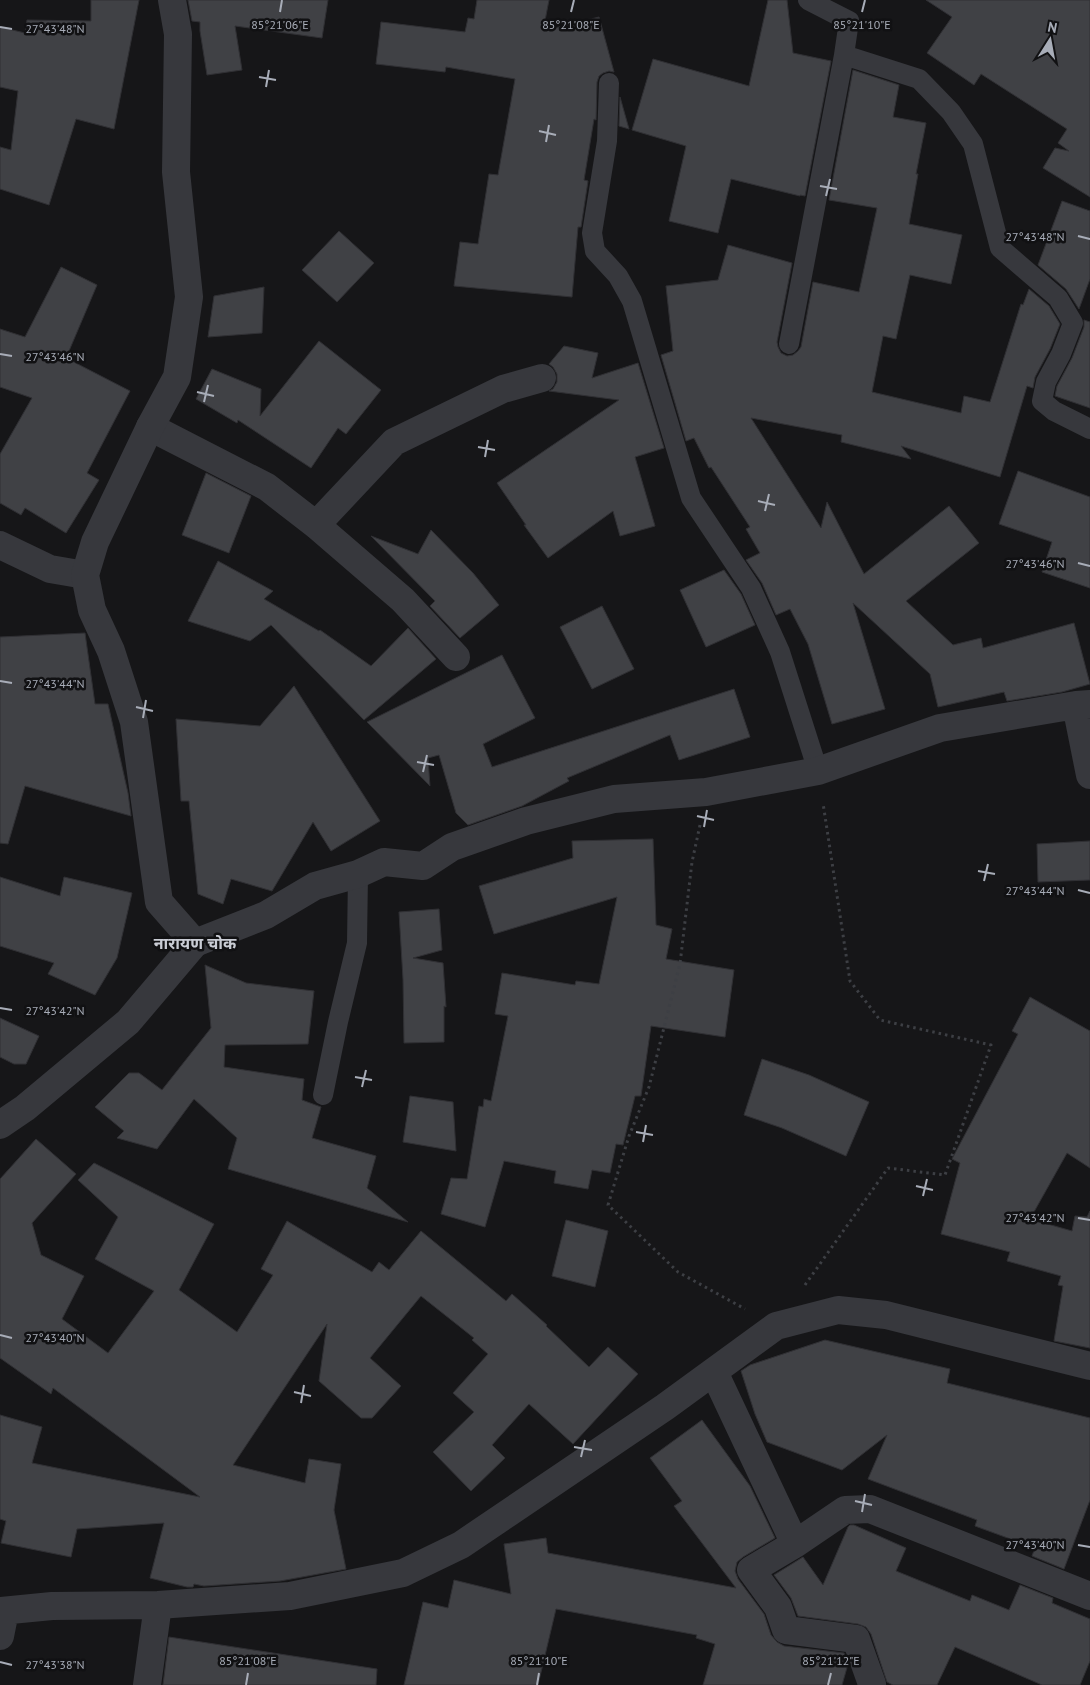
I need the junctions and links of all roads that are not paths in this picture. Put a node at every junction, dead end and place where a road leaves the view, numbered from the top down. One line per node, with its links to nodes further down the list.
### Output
1 (172, 0): 7 (street)
2 (808, 0): 3 (lane)
3 (844, 55): 5 (lane); 8 (lane)
4 (609, 83): 14 (lane)
5 (789, 344)
6 (542, 378): 9 (street)
7 (150, 427): 9 (street); 11 (street)
8 (1090, 429)
9 (316, 524): 12 (street)
10 (0, 545): 11 (street)
11 (86, 575): 17 (street)
12 (456, 657)
13 (1083, 704): 14 (street); 15 (street)
14 (818, 771): 16 (street)
15 (1090, 775)
16 (358, 874): 17 (street); 18 (lane)
17 (195, 942): 19 (street)
18 (324, 1095)
19 (0, 1126)
20 (1090, 1366): 21 (street)
21 (714, 1372): 22 (street); 24 (street)
22 (795, 1544): 23 (street); 26 (street)
23 (1090, 1596)
24 (158, 1605): 25 (street); 27 (street)
25 (2, 1619)
26 (872, 1684)
27 (147, 1685)

